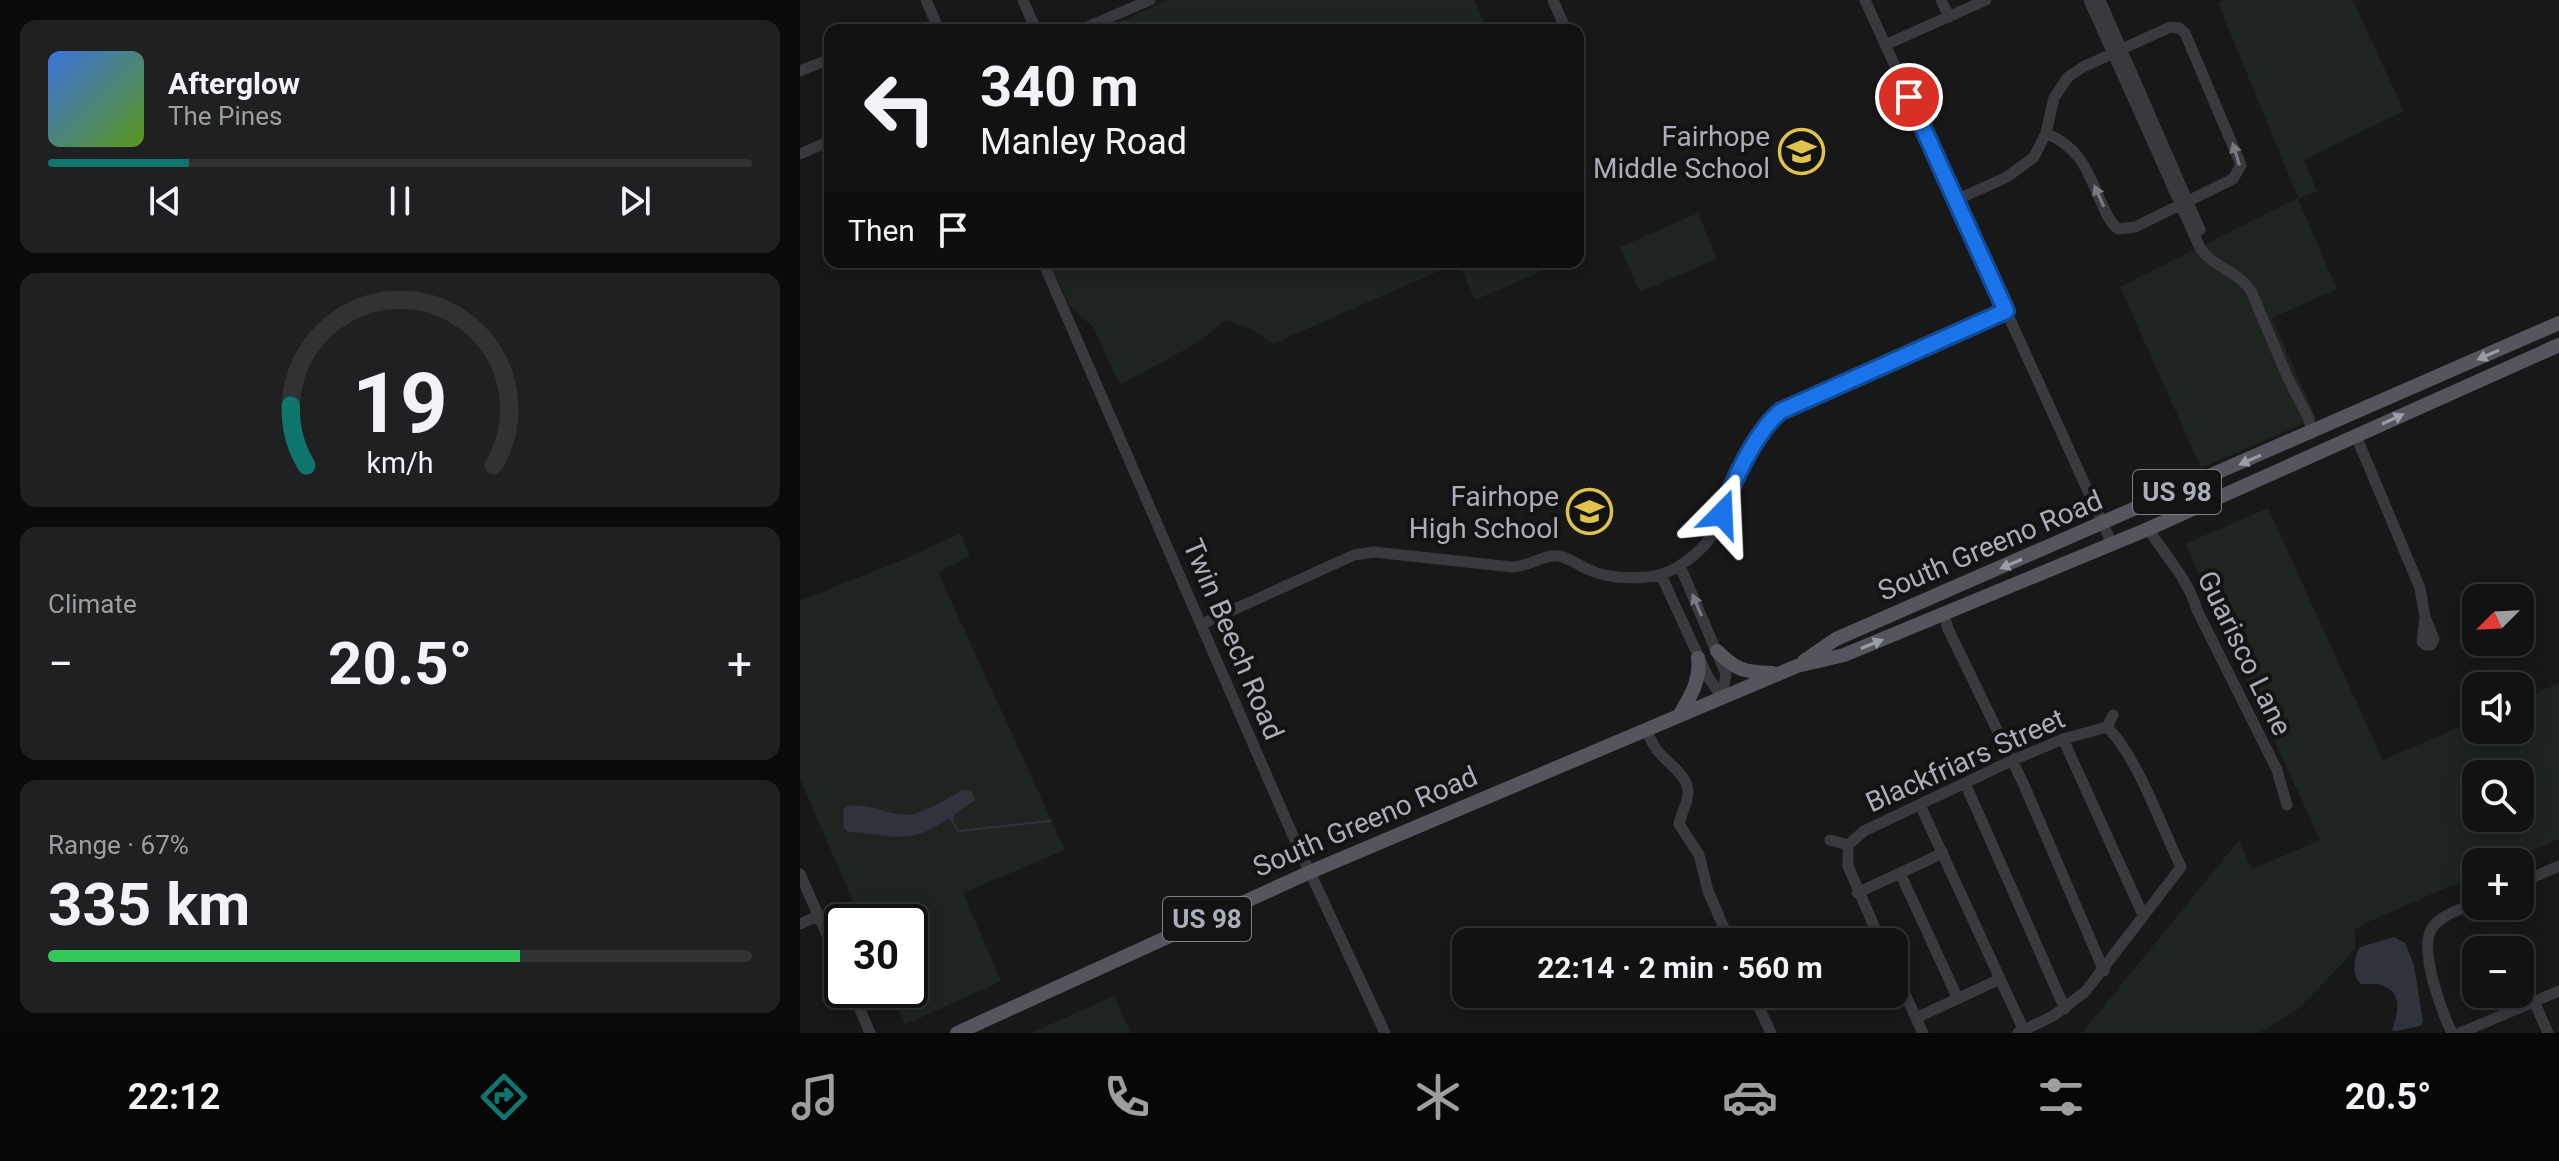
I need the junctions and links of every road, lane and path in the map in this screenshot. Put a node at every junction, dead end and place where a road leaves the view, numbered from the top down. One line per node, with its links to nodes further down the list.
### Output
1 (926, 0): 11 (street)
2 (1023, 0): 12 (street)
3 (1150, 0): 13 (street)
4 (1553, 0): 14 (street)
5 (1865, 0): 15 (street)
6 (1941, 0): 10 (street)
7 (1986, 0): 10 (street)
8 (2089, 0): 16 (street)
9 (2100, 0): 16 (street)
10 (1949, 17): 15 (street)
11 (936, 24)
12 (1033, 24)
13 (1094, 24)
14 (1563, 24)
15 (1885, 45): 22 (street)
16 (2117, 51): 19 (street); 23 (street); 23 (street, one-way to 16)
17 (824, 61): 18 (street)
18 (800, 71)
19 (2046, 133): 22 (street); 23 (street, one-way to 19)
20 (824, 144): 21 (street)
21 (800, 154)
22 (1956, 200): 25 (street)
23 (2184, 204): 30 (street)
24 (1046, 268): 39 (street, Twin Beech Road)
25 (2006, 311): 32 (street); 35 (street)
26 (2559, 323): 27 (main road, South Greeno Road / US 98)
27 (2529, 336): 29 (street); 30 (main road, South Greeno Road / US 98, one-way to 30)
28 (2559, 345): 29 (main road, South Greeno Road / US 98)
29 (2538, 354): 31 (main road, South Greeno Road / US 98, one-way to 29)
30 (2312, 433): 32 (main road, South Greeno Road / US 98, one-way to 32)
31 (2356, 436): 33 (main road, South Greeno Road / US 98); 38 (street)
32 (2103, 524): 34 (street); 42 (main road, South Greeno Road / US 98, one-way to 42)
33 (2148, 529): 34 (main road, South Greeno Road / US 98); 53 (street, Guarisco Lane)
34 (2112, 544): 37 (main road, South Greeno Road / US 98)
35 (1680, 566): 36 (street); 40 (street, one-way to 35)
36 (1661, 575): 39 (street); 41 (street)
37 (1944, 614): 42 (main road, South Greeno Road / US 98, one-way to 37); 50 (street)
38 (2425, 617)
39 (1202, 624): 58 (street, Twin Beech Road)
40 (1717, 651): 43 (main road); 44 (street)
41 (1698, 658): 44 (street); 46 (main road)
42 (1797, 666): 43 (main road, South Greeno Road / US 98)
43 (1781, 673): 44 (main road, South Greeno Road / US 98)
44 (1722, 697): 46 (main road, South Greeno Road / US 98)
45 (2113, 715): 47 (street)
46 (1679, 716): 48 (main road, South Greeno Road / US 98)
47 (2107, 727): 49 (street, Blackfriars Street); 64 (street)
48 (1646, 730): 58 (main road, South Greeno Road / US 98); 67 (street)
49 (2063, 739): 50 (street, Blackfriars Street); 64 (street)
50 (2011, 761): 51 (street, Blackfriars Street); 70 (street)
51 (1965, 783): 52 (street, Blackfriars Street); 79 (street)
52 (1920, 805): 55 (street, Blackfriars Street); 56 (street)
53 (2287, 805)
54 (1830, 840): 55 (street)
55 (1848, 845): 62 (street)
56 (1943, 853): 59 (street); 71 (street)
57 (2559, 866): 61 (street)
58 (1310, 872): 83 (main road, South Greeno Road / US 98); 84 (street, Twin Beech Road)
59 (1900, 873): 62 (street); 73 (street)
60 (800, 874): 65 (street)
61 (2534, 877)
62 (1857, 893): 68 (street)
63 (2462, 910): 87 (street)
64 (2143, 915): 70 (street)
65 (818, 916): 66 (street); 69 (street)
66 (800, 924)
67 (1724, 928)
68 (1874, 928)
69 (824, 929)
70 (2104, 971): 79 (street)
71 (2000, 979): 73 (street); 81 (street)
72 (2557, 990): 75 (street)
73 (1958, 999): 80 (street)
74 (1908, 1001): 80 (street)
75 (2534, 1001): 89 (street)
76 (860, 1008): 82 (street)
77 (1759, 1008): 85 (street)
78 (2518, 1008): 88 (street)
79 (2065, 1009): 81 (street)
80 (1916, 1018): 86 (street)
81 (2022, 1032)
82 (870, 1033)
83 (957, 1033)
84 (1385, 1033)
85 (1771, 1033)
86 (1923, 1033)
87 (2452, 1033)
88 (2460, 1033)
89 (2548, 1033)

